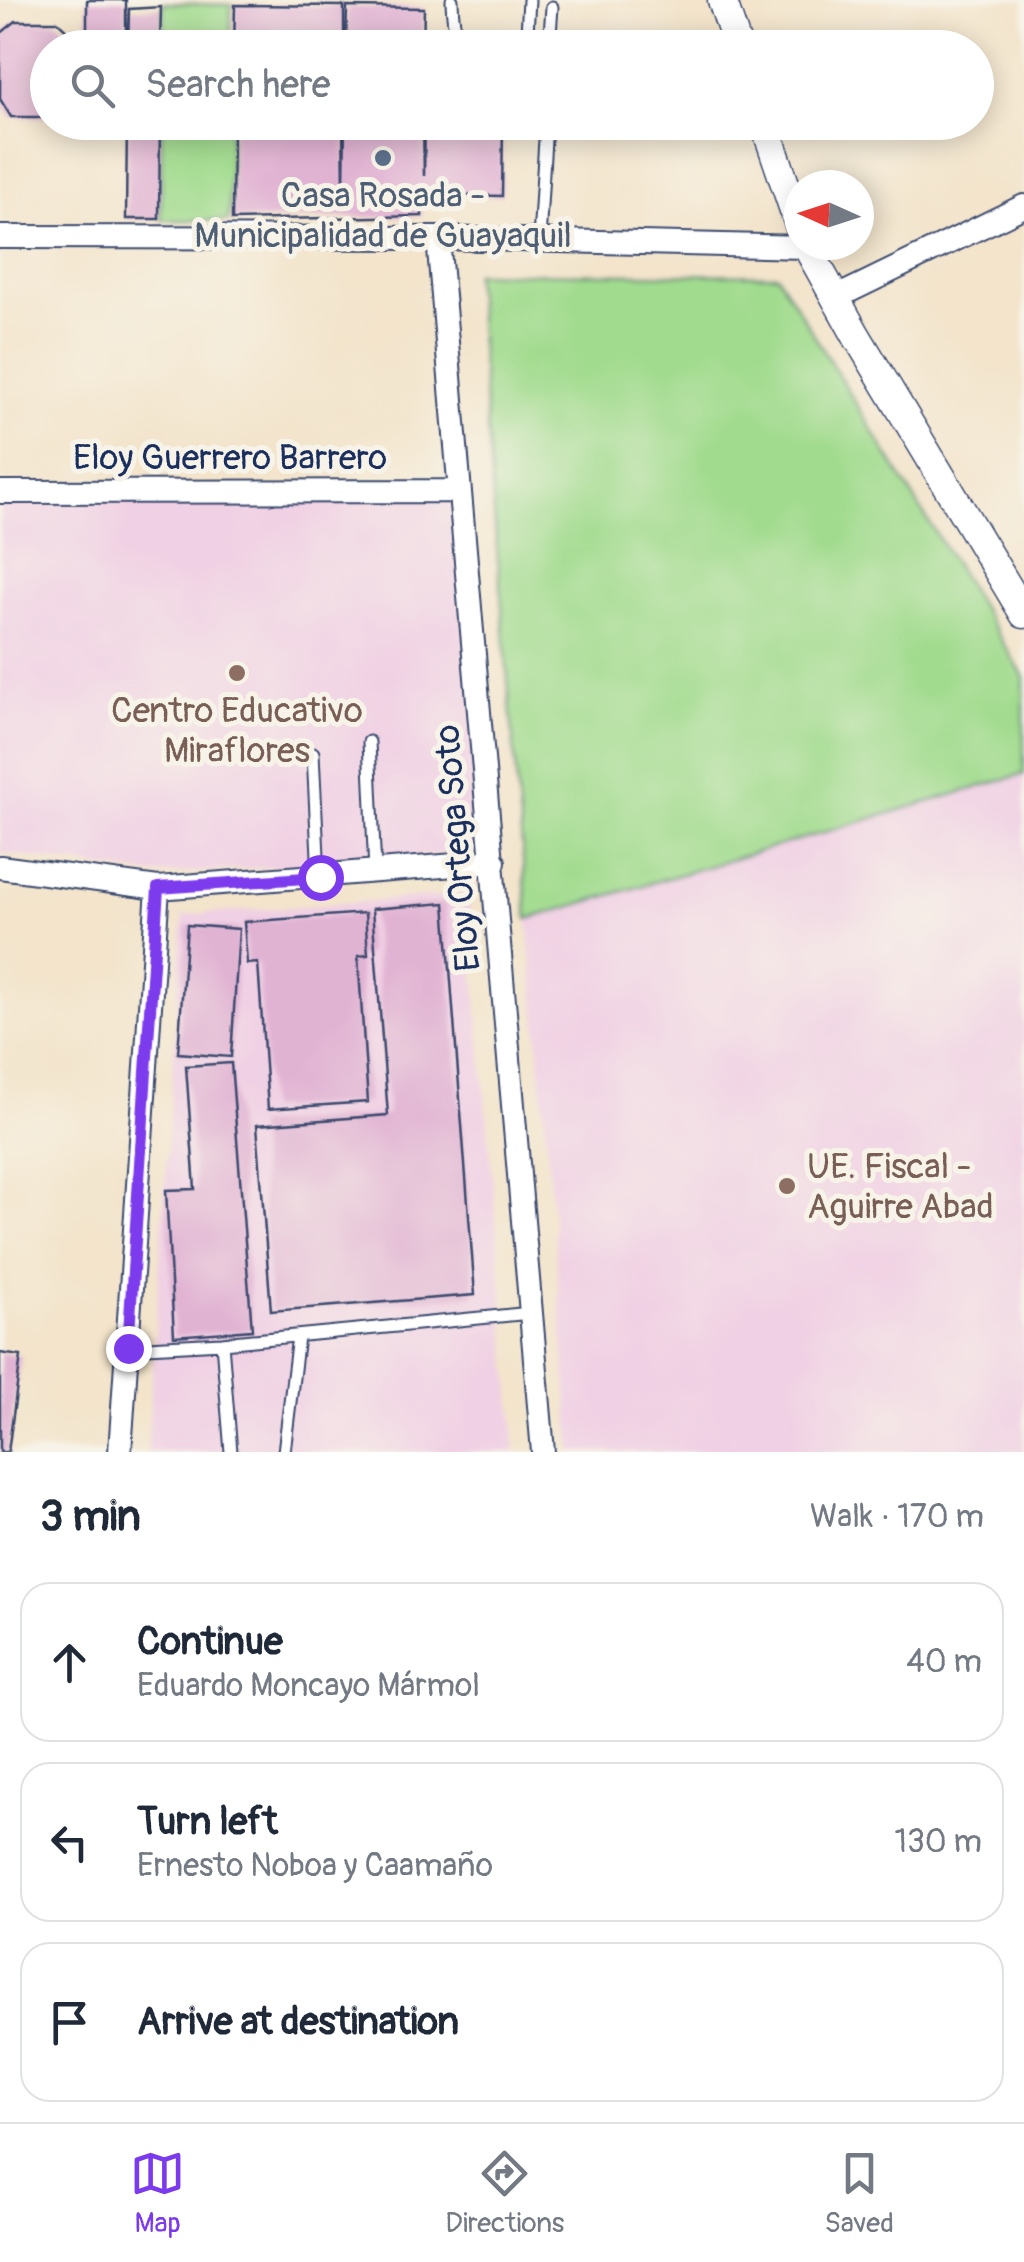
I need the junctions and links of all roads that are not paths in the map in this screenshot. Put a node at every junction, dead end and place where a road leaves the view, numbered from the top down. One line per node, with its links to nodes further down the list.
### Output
1 (452, 0): 6 (lane)
2 (529, 0): 7 (lane)
3 (722, 0): 9 (street)
4 (741, 0): 10 (street)
5 (552, 7): 8 (lane)
6 (456, 30)
7 (526, 30)
8 (551, 30)
9 (733, 30)
10 (737, 30)
11 (545, 140): 18 (lane)
12 (770, 140): 13 (street)
13 (784, 180)
14 (1021, 215): 20 (street)
15 (0, 237): 16 (street)
16 (438, 238): 18 (street); 21 (street, Eloy Ortega Soto)
17 (784, 239): 18 (street)
18 (538, 240)
19 (815, 260): 20 (street)
20 (836, 298): 23 (street)
21 (460, 491): 22 (street, Eloy Guerrero Barrero); 26 (street, Eloy Ortega Soto)
22 (0, 492)
23 (1024, 614)
24 (369, 742): 28 (lane)
25 (313, 753): 29 (lane)
26 (494, 862): 28 (street); 31 (street, Eloy Ortega Soto)
27 (0, 867): 30 (street)
28 (375, 872): 29 (street)
29 (320, 877): 30 (street)
30 (158, 888): 34 (street)
31 (532, 1313): 32 (lane); 38 (street, Eloy Ortega Soto)
32 (298, 1336): 33 (lane); 37 (lane)
33 (222, 1342): 34 (lane); 36 (lane)
34 (128, 1348): 35 (street)
35 (120, 1452)
36 (231, 1452)
37 (284, 1452)
38 (543, 1452)

